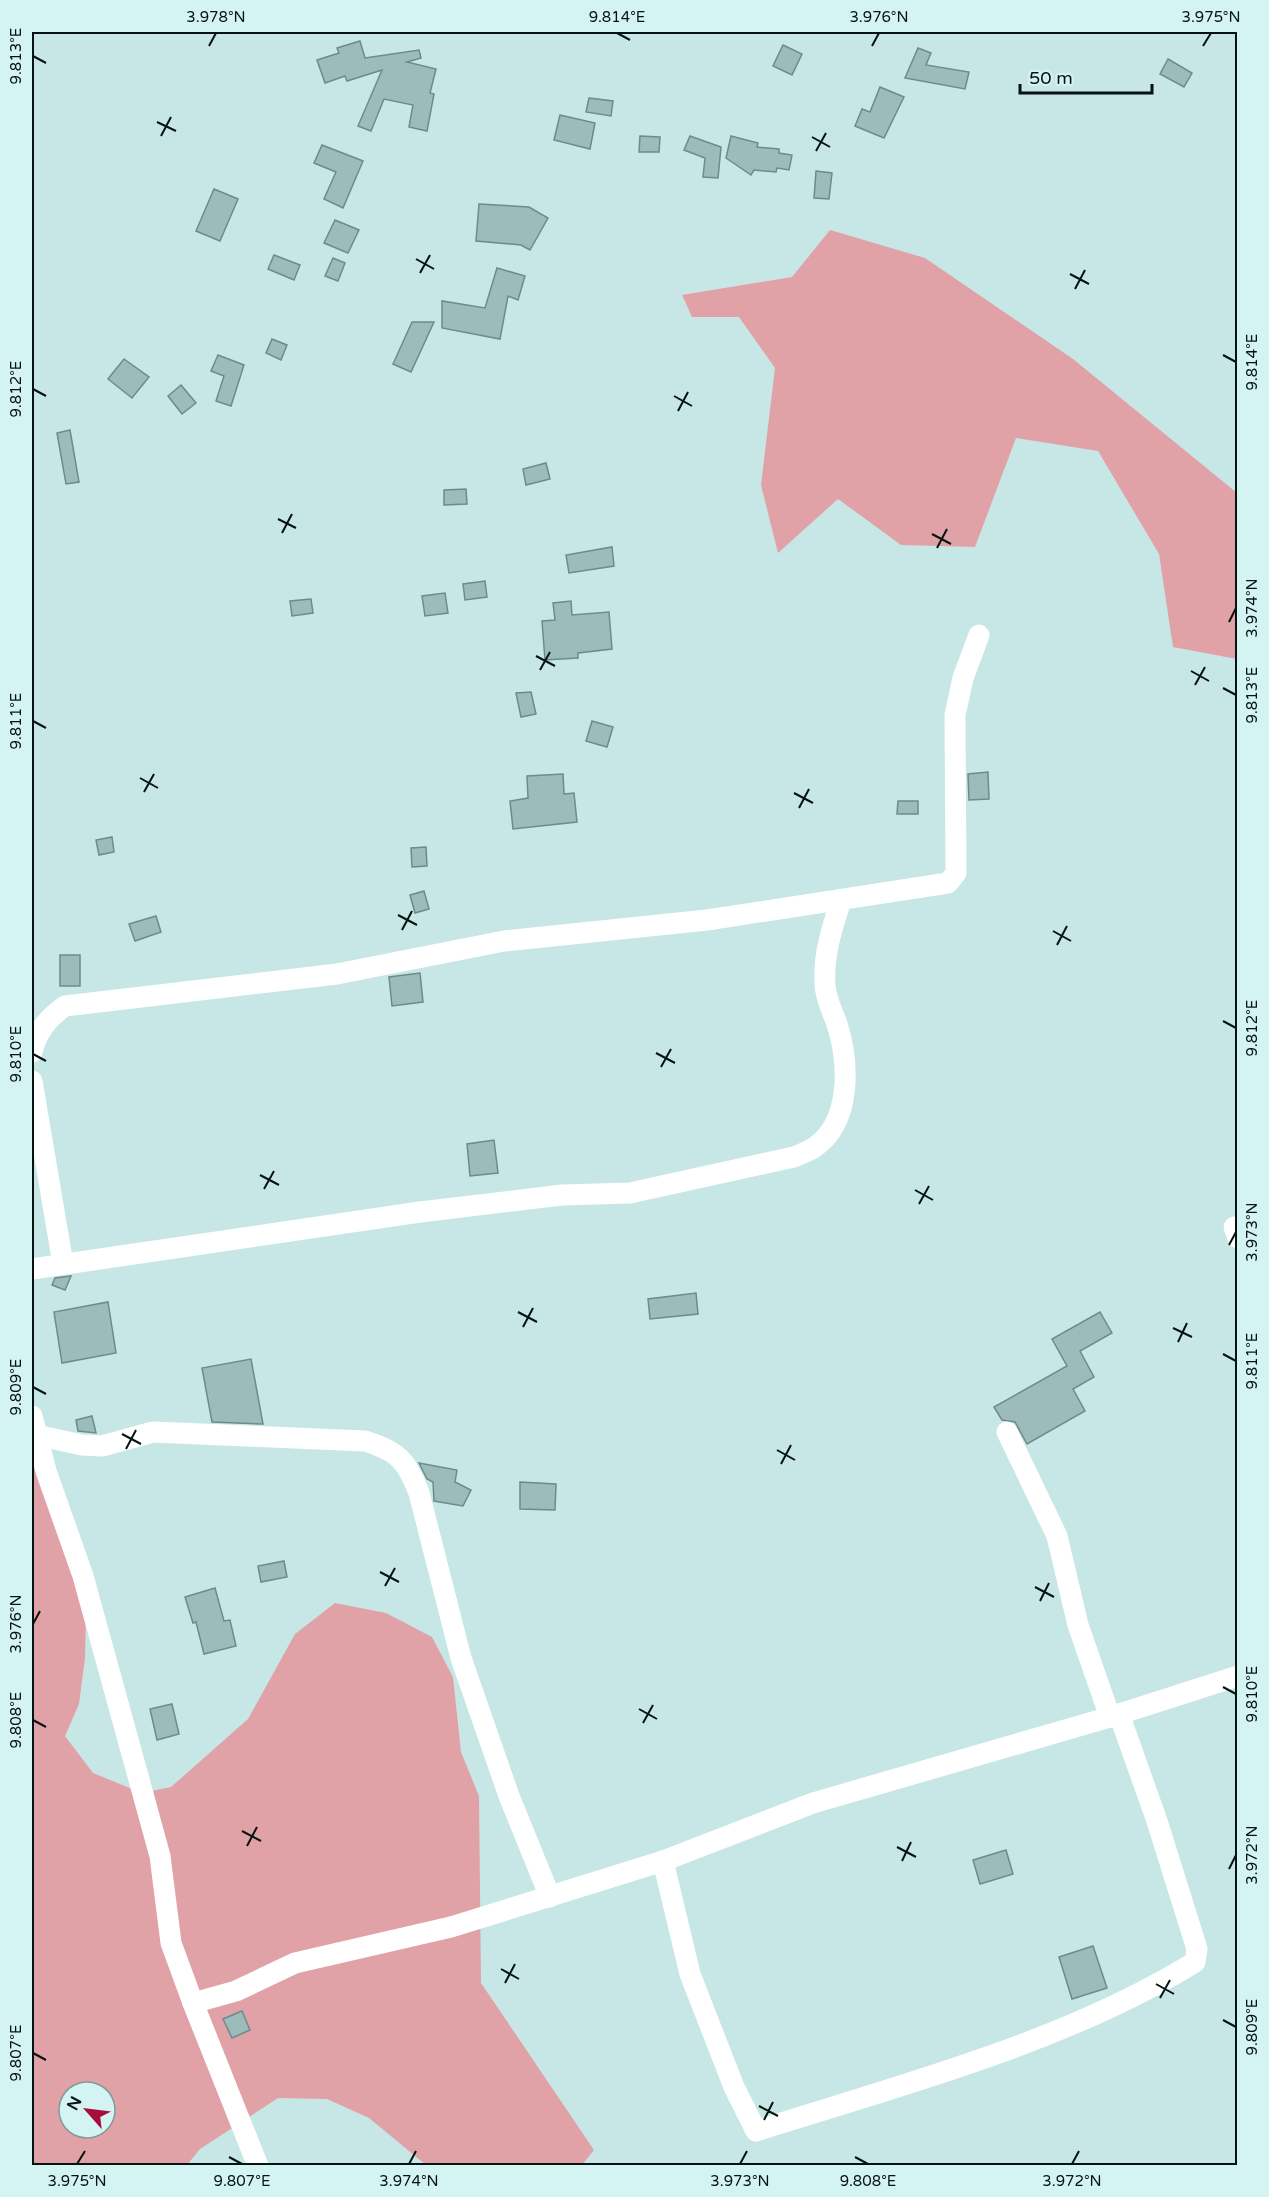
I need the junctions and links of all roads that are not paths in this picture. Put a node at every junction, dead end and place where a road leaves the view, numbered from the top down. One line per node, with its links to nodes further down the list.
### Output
1 (979, 635): 2 (street)
2 (841, 900): 3 (street); 5 (street)
3 (32, 1052)
4 (32, 1081): 5 (street)
5 (63, 1264): 6 (street)
6 (32, 1269)
7 (34, 1425): 12 (street); 13 (street)
8 (1007, 1432): 10 (street)
9 (1238, 1676): 10 (street)
10 (1115, 1716): 11 (street); 11 (street)
11 (663, 1861): 12 (street)
12 (550, 1897): 13 (street)
13 (193, 2003): 14 (street)
14 (258, 2166)

